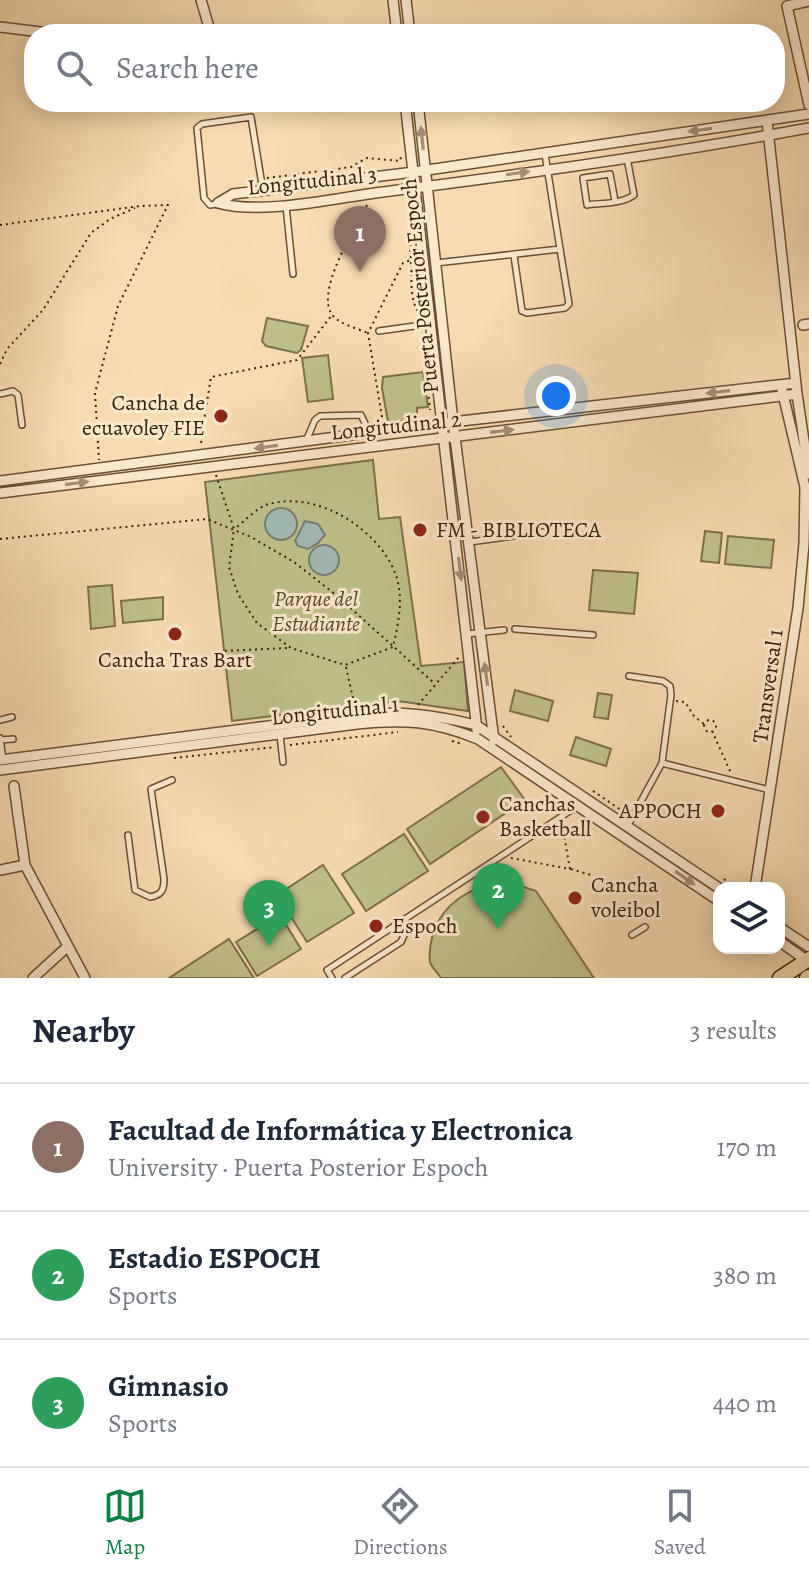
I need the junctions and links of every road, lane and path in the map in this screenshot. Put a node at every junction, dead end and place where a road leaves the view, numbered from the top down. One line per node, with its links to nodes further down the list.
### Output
1 (201, 0): 5 (street)
2 (393, 0): 6 (street)
3 (406, 0): 7 (street)
4 (809, 1): 10 (street)
5 (208, 24)
6 (396, 24)
7 (409, 24)
8 (0, 27): 9 (street)
9 (24, 30)
10 (809, 105)
11 (406, 112): 22 (street, Puerta Posterior Espoch)
12 (419, 112): 21 (street, Puerta Posterior Espoch, one-way to 12)
13 (809, 114): 14 (street, Longitudinal 3)
14 (772, 120): 16 (street, Transversal 1); 17 (street, Longitudinal 3, one-way to 17)
15 (809, 128): 16 (street, Longitudinal 3)
16 (775, 135): 19 (street, Longitudinal 3); 47 (street, Transversal 1)
17 (544, 153): 20 (lane); 21 (street, Longitudinal 3)
18 (403, 154): 23 (path)
19 (626, 157): 20 (street, Longitudinal 3); 28 (lane)
20 (548, 168): 24 (street, Longitudinal 3, one-way to 20); 34 (lane)
21 (425, 170): 22 (street, Longitudinal 3); 24 (street, Puerta Posterior Espoch)
22 (414, 172): 25 (street, Puerta Posterior Espoch); 26 (street, Longitudinal 3)
23 (261, 178): 26 (lane); 29 (lane)
24 (428, 186): 25 (street, Longitudinal 3); 37 (street, Puerta Posterior Espoch)
25 (416, 188): 30 (street, Longitudinal 3); 41 (street, Puerta Posterior Espoch)
26 (263, 192): 29 (street, Longitudinal 3)
27 (369, 200): 39 (path)
28 (615, 201): 28 (lane)
29 (218, 203): 30 (street, Longitudinal 3)
30 (285, 205): 38 (lane)
31 (140, 206): 33 (path); 44 (path); 64 (path)
32 (409, 215): 36 (path)
33 (0, 225)
34 (560, 249): 35 (lane); 35 (lane)
35 (514, 256): 37 (lane)
36 (411, 260): 41 (path); 43 (path)
37 (436, 263): 40 (street, Puerta Posterior Espoch)
38 (293, 274)
39 (332, 315): 43 (path); 56 (path)
40 (442, 322): 41 (lane); 52 (street, Puerta Posterior Espoch)
41 (427, 325): 42 (lane); 50 (street, Puerta Posterior Espoch)
42 (379, 331): 43 (path)
43 (368, 333): 55 (path)
44 (0, 364)
45 (427, 382): 50 (path)
46 (781, 385): 47 (street, Longitudinal 2); 49 (street, Transversal 1); 51 (street, Longitudinal 2, one-way to 51)
47 (796, 388): 49 (street, Longitudinal 2); 65 (street, Transversal 1)
48 (0, 394): 54 (lane)
49 (783, 396): 53 (street, Longitudinal 2); 65 (street, Transversal 1)
50 (441, 409): 52 (street, Puerta Posterior Espoch)
51 (566, 409): 52 (street, Longitudinal 2); 53 (street)
52 (448, 423): 58 (street, Longitudinal 2); 59 (street, Puerta Posterior Espoch)
53 (567, 423): 59 (street, Longitudinal 2, one-way to 53)
54 (22, 425)
55 (390, 425)
56 (195, 429): 57 (path); 61 (path)
57 (172, 432)
58 (370, 433): 60 (street, Longitudinal 2); 60 (lane)
59 (450, 438): 63 (street, Longitudinal 2); 71 (street, Puerta Posterior Espoch); 76 (street, Puerta Posterior Espoch, one-way to 76)
60 (306, 442): 61 (street, Longitudinal 2, one-way to 61)
61 (207, 455): 62 (street, Longitudinal 2)
62 (174, 465): 63 (street, Longitudinal 2); 64 (street, Longitudinal 2); 67 (street, Longitudinal 2, one-way to 62)
63 (213, 465): 68 (path)
64 (100, 469): 66 (street, Longitudinal 2)
65 (808, 479): 72 (street, Transversal 1)
66 (0, 481)
67 (0, 493)
68 (234, 529): 70 (path); 79 (path); 79 (path); 81 (path)
69 (543, 532): 71 (lane)
70 (0, 539)
71 (469, 543): 77 (street, Puerta Posterior Espoch)
72 (807, 547): 73 (street, Transversal 1)
73 (805, 574): 114 (street, Transversal 1)
74 (515, 629): 78 (lane)
75 (504, 630): 77 (lane)
76 (467, 634): 77 (lane); 80 (street, Puerta Posterior Espoch)
77 (480, 634): 99 (street, Puerta Posterior Espoch, one-way to 77)
78 (593, 635)
79 (393, 647): 83 (path); 85 (path)
80 (468, 647): 85 (path); 93 (street, Puerta Posterior Espoch)
81 (291, 648): 82 (path); 83 (path)
82 (219, 651)
83 (345, 665): 88 (path)
84 (629, 676): 86 (lane)
85 (434, 683): 87 (path)
86 (670, 700): 92 (path); 108 (lane)
87 (412, 713): 88 (street, Longitudinal 1); 93 (street, Longitudinal 1)
88 (356, 715): 109 (street, Longitudinal 1)
89 (12, 717): 90 (lane)
90 (0, 720)
91 (500, 723): 100 (path)
92 (704, 724): 96 (path); 96 (path)
93 (477, 726): 99 (street, Longitudinal 1); 103 (street, Puerta Posterior Espoch)
94 (409, 731): 104 (path)
95 (454, 731): 97 (street, Longitudinal 1); 98 (path); 103 (street, Longitudinal 1)
96 (712, 731): 111 (path)
97 (280, 735): 104 (lane); 109 (street, Longitudinal 1)
98 (443, 737)
99 (494, 738): 105 (street, Puerta Posterior Espoch); 117 (street, Longitudinal 1)
100 (512, 738)
101 (0, 739): 102 (lane); 109 (lane)
102 (13, 739)
103 (478, 739): 105 (street, Longitudinal 1)
104 (281, 746): 106 (path); 107 (lane)
105 (496, 751): 115 (street, Longitudinal 1)
106 (172, 758)
107 (283, 762)
108 (662, 763): 111 (lane); 117 (lane)
109 (2, 764)
110 (172, 780): 118 (lane)
111 (734, 781): 114 (lane)
112 (14, 786): 120 (street)
113 (584, 786): 117 (path)
114 (771, 790): 125 (street, Transversal 1)
115 (579, 805): 116 (lane); 117 (street, Longitudinal 1)
116 (561, 815): 119 (lane); 121 (path)
117 (627, 826): 124 (street, Longitudinal 1); 126 (street, Longitudinal 1, one-way to 126)
118 (128, 835)
119 (501, 856): 121 (path); 127 (lane)
120 (25, 865): 122 (street); 132 (street)
121 (570, 869): 123 (path)
122 (0, 870)
123 (594, 876)
124 (719, 882)
125 (756, 882)
126 (713, 896)
127 (405, 919): 136 (lane); 137 (lane)
128 (645, 927): 130 (lane)
129 (785, 933): 133 (street)
130 (632, 935)
131 (785, 944): 133 (street)
132 (67, 947): 134 (street); 135 (street)
133 (808, 957): 138 (main road)
134 (33, 978)
135 (85, 978)
136 (332, 978)
137 (345, 978)
138 (780, 978)

